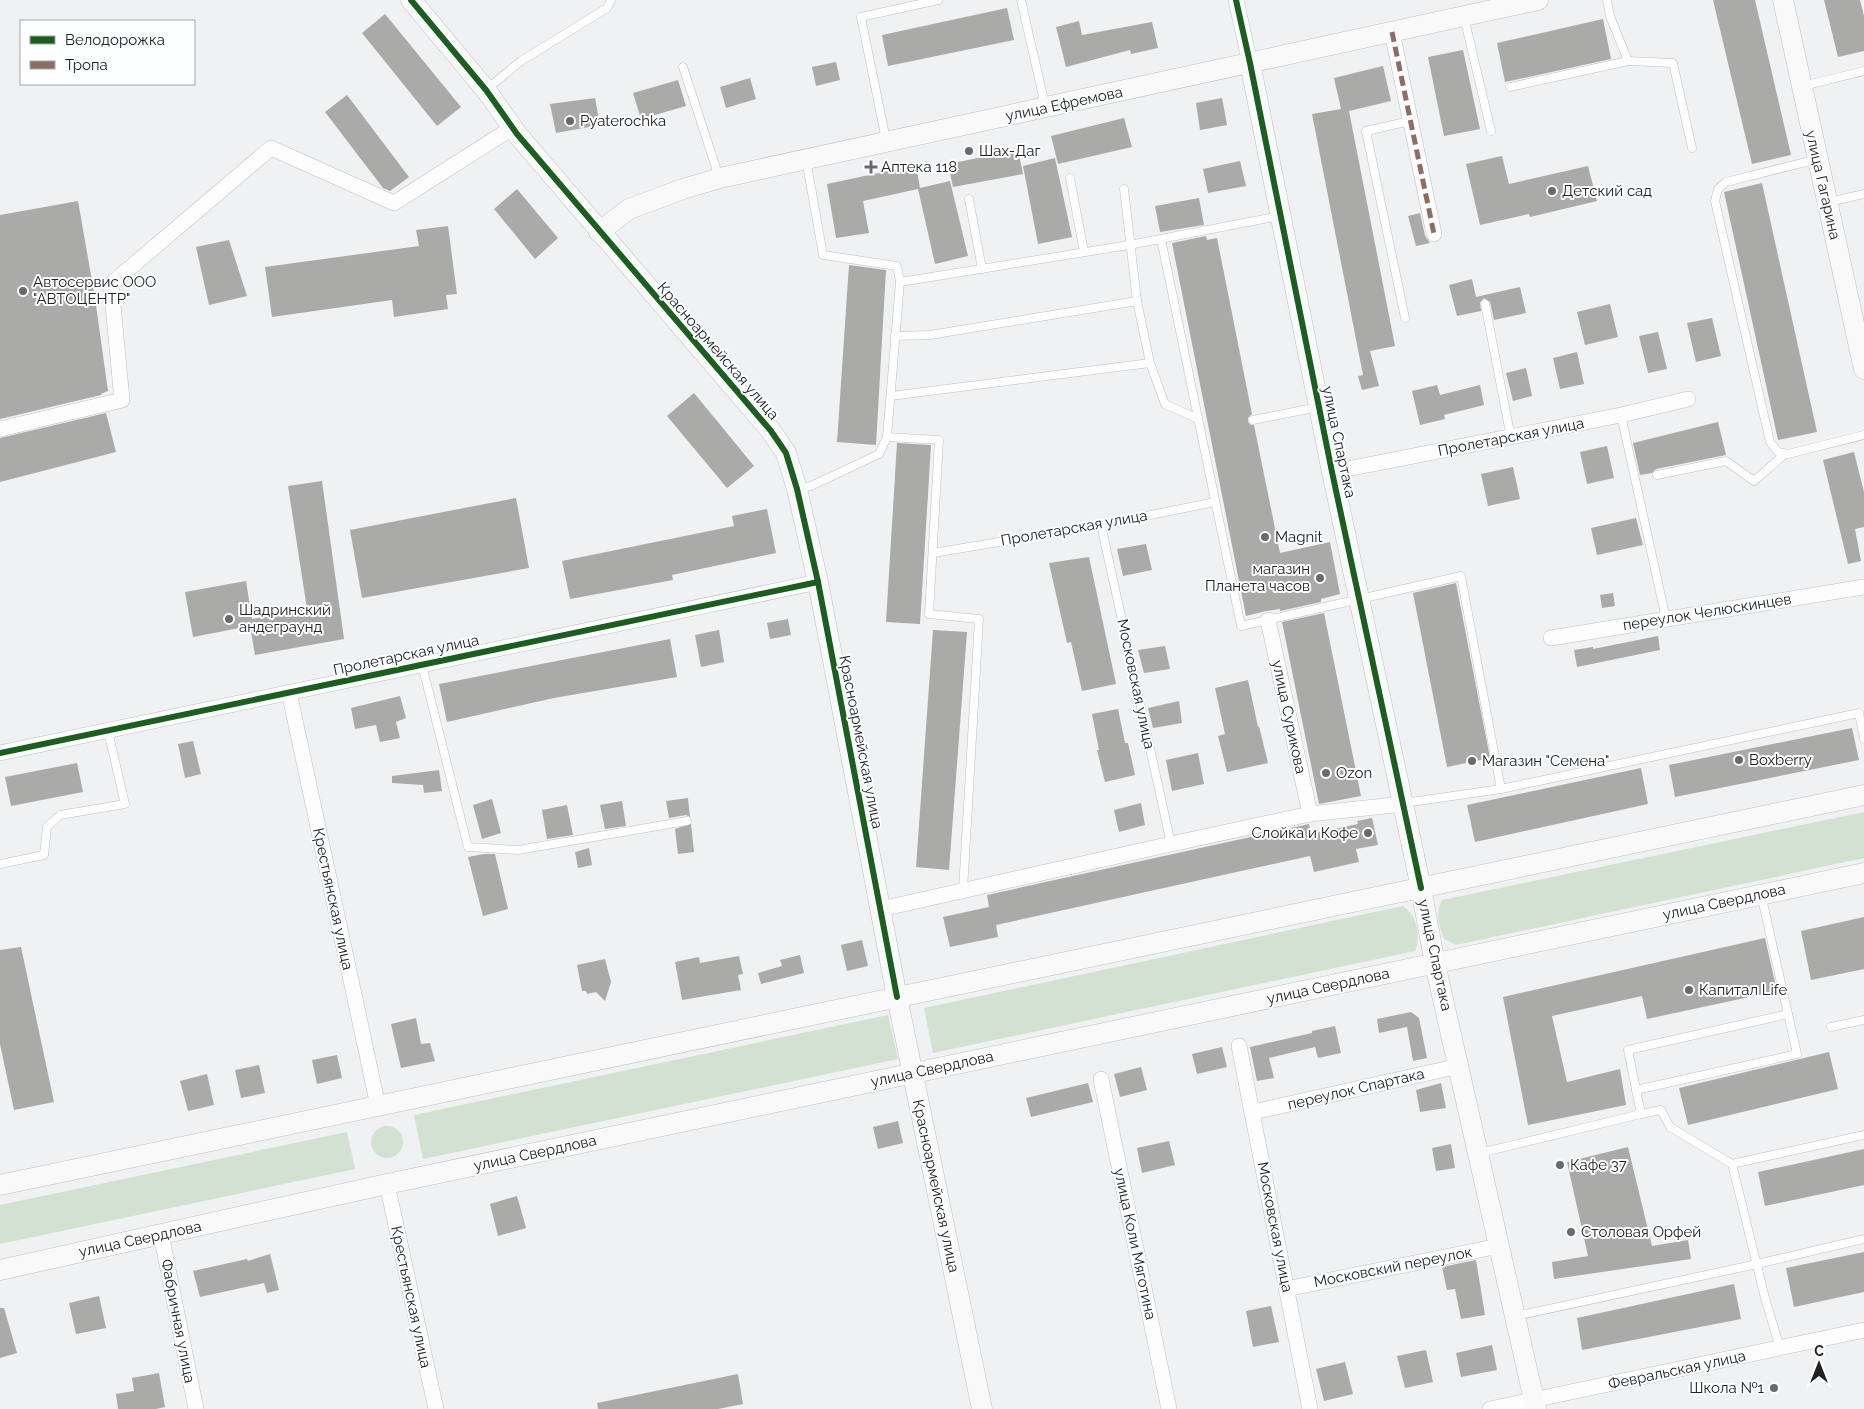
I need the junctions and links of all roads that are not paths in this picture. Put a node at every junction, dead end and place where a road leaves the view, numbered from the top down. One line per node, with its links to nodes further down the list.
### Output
1 (410, 0): 17 (main road, Красноармейская улица)
2 (611, 0): 17 (lane)
3 (938, 0): 22 (lane)
4 (1021, 0): 18 (lane)
5 (1236, 0): 12 (street, улица Спартака)
6 (1538, 0): 9 (main road, улица Ефремова)
7 (1607, 0): 11 (lane)
8 (1783, 0): 15 (main road, улица Гагарина)
9 (1464, 17): 10 (main road, улица Ефремова); 21 (lane)
10 (1392, 32): 12 (main road, улица Ефремова); 19 (street)
11 (1628, 61): 16 (lane); 23 (lane)
12 (1250, 63): 18 (main road, улица Ефремова); 32 (main road, улица Спартака)
13 (683, 67): 26 (lane)
14 (1864, 71): 15 (lane)
15 (1802, 86): 25 (main road, улица Гагарина)
16 (1510, 87)
17 (486, 90): 20 (main road, Красноармейская улица)
18 (1045, 108): 22 (main road, улица Ефремова)
19 (1410, 121): 34 (street); 43 (lane)
20 (512, 128): 33 (main road, Красноармейская улица); 53 (street)
21 (1491, 131)
22 (887, 142): 24 (main road, улица Ефремова)
23 (1692, 148)
24 (806, 159): 26 (main road, улица Ефремова); 39 (lane)
25 (1818, 159): 31 (main road, улица Гагарина); 59 (lane)
26 (720, 178): 33 (main road, улица Ефремова)
27 (1070, 178): 37 (lane)
28 (1124, 189): 36 (lane)
29 (1864, 194): 31 (lane)
30 (969, 199): 38 (lane)
31 (1827, 203): 42 (main road, улица Гагарина)
32 (1280, 216): 35 (lane); 49 (main road, улица Спартака)
33 (599, 232): 62 (main road, Красноармейская улица)
34 (1434, 234)
35 (1161, 239): 36 (lane); 51 (lane)
36 (1129, 245): 37 (lane); 40 (lane)
37 (1084, 252): 38 (lane)
38 (982, 269): 39 (lane)
39 (900, 282): 44 (lane)
40 (1136, 301): 44 (lane); 45 (lane)
41 (1485, 304): 58 (lane)
42 (1859, 316): 46 (main road, улица Гагарина)
43 (1404, 318)
44 (895, 336): 47 (lane)
45 (1150, 363): 47 (lane); 51 (lane)
46 (1864, 370)
47 (891, 396): 57 (lane)
48 (1688, 399): 50 (street, Пролетарская улица)
49 (1319, 407): 52 (lane); 60 (main road, улица Спартака)
50 (1621, 415): 58 (street, Пролетарская улица); 69 (lane)
51 (1198, 419): 55 (lane)
52 (1254, 420)
53 (0, 429)
54 (1209, 429): 55 (lane)
55 (1200, 431): 63 (lane)
56 (1864, 435): 59 (lane)
57 (888, 437): 62 (lane); 65 (lane)
58 (1511, 438): 60 (street, Пролетарская улица)
59 (1785, 454): 61 (lane)
60 (1332, 472): 68 (main road, улица Спартака)
61 (1657, 475)
62 (796, 489): 66 (main road, Красноармейская улица)
63 (1215, 502): 64 (lane, Пролетарская улица); 70 (lane)
64 (1101, 525): 65 (lane, Пролетарская улица); 82 (lane, Московская улица)
65 (933, 552): 86 (lane)
66 (818, 582): 72 (street, Пролетарская улица); 88 (main road, Красноармейская улица)
67 (1864, 587): 69 (street, переулок Челюскинцев)
68 (1360, 600): 70 (lane); 77 (lane); 79 (main road, улица Спартака)
69 (1666, 619): 71 (street, переулок Челюскинцев)
70 (1268, 620): 80 (street, улица Сурикова)
71 (1551, 638)
72 (422, 665): 73 (street, Пролетарская улица); 81 (lane)
73 (289, 692): 74 (street, Пролетарская улица); 99 (street, Крестьянская улица)
74 (108, 730): 76 (street, Пролетарская улица); 83 (lane)
75 (1864, 739): 77 (lane)
76 (0, 753)
77 (1501, 789): 79 (lane)
78 (1864, 796): 85 (main road)
79 (1403, 804): 80 (street); 85 (main road, улица Спартака)
80 (1310, 814): 82 (street)
81 (687, 821)
82 (1171, 844): 86 (street)
83 (0, 864)
84 (1864, 872): 87 (main road, улица Свердлова)
85 (1421, 888): 89 (main road, улица Спартака); 90 (main road)
86 (963, 890): 88 (street)
87 (1762, 894): 89 (main road, улица Свердлова); 91 (lane)
88 (881, 909): 90 (main road, Красноармейская улица)
89 (1435, 964): 95 (main road, улица Спартака); 96 (main road, улица Свердлова)
90 (897, 997): 96 (main road, Красноармейская улица); 99 (main road)
91 (1788, 1014): 98 (lane); 98 (lane)
92 (1864, 1020): 93 (lane)
93 (1831, 1027)
94 (1239, 1046): 100 (street, Московская улица)
95 (1459, 1066): 100 (street, переулок Спартака); 103 (main road, улица Спартака)
96 (913, 1073): 105 (main road, улица Свердлова); 119 (main road, Красноармейская улица)
97 (1101, 1079): 120 (street, улица Коли Мяготина)
98 (1636, 1090): 101 (lane)
99 (378, 1106): 106 (main road)
100 (1253, 1112): 112 (street, Московская улица)
101 (1641, 1114): 103 (lane); 104 (lane)
102 (1864, 1135): 104 (lane)
103 (1478, 1153): 109 (main road, улица Спартака)
104 (1732, 1164): 110 (lane)
105 (387, 1184): 107 (main road, улица Свердлова); 118 (street, Крестьянская улица)
106 (0, 1185)
107 (161, 1234): 111 (main road, улица Свердлова); 117 (street, Фабричная улица)
108 (1864, 1239): 110 (lane)
109 (1499, 1246): 112 (street, Московский переулок); 113 (main road, улица Спартака)
110 (1757, 1264): 113 (lane); 115 (lane)
111 (0, 1270)
112 (1286, 1289): 121 (street, Московская улица)
113 (1516, 1316): 116 (main road, улица Спартака)
114 (1864, 1330): 115 (street, Февральская улица)
115 (1780, 1348): 116 (street, Февральская улица)
116 (1535, 1404): 122 (street, Февральская улица)
117 (196, 1409)
118 (436, 1409)
119 (982, 1409)
120 (1169, 1409)
121 (1310, 1409)
122 (1490, 1409)

